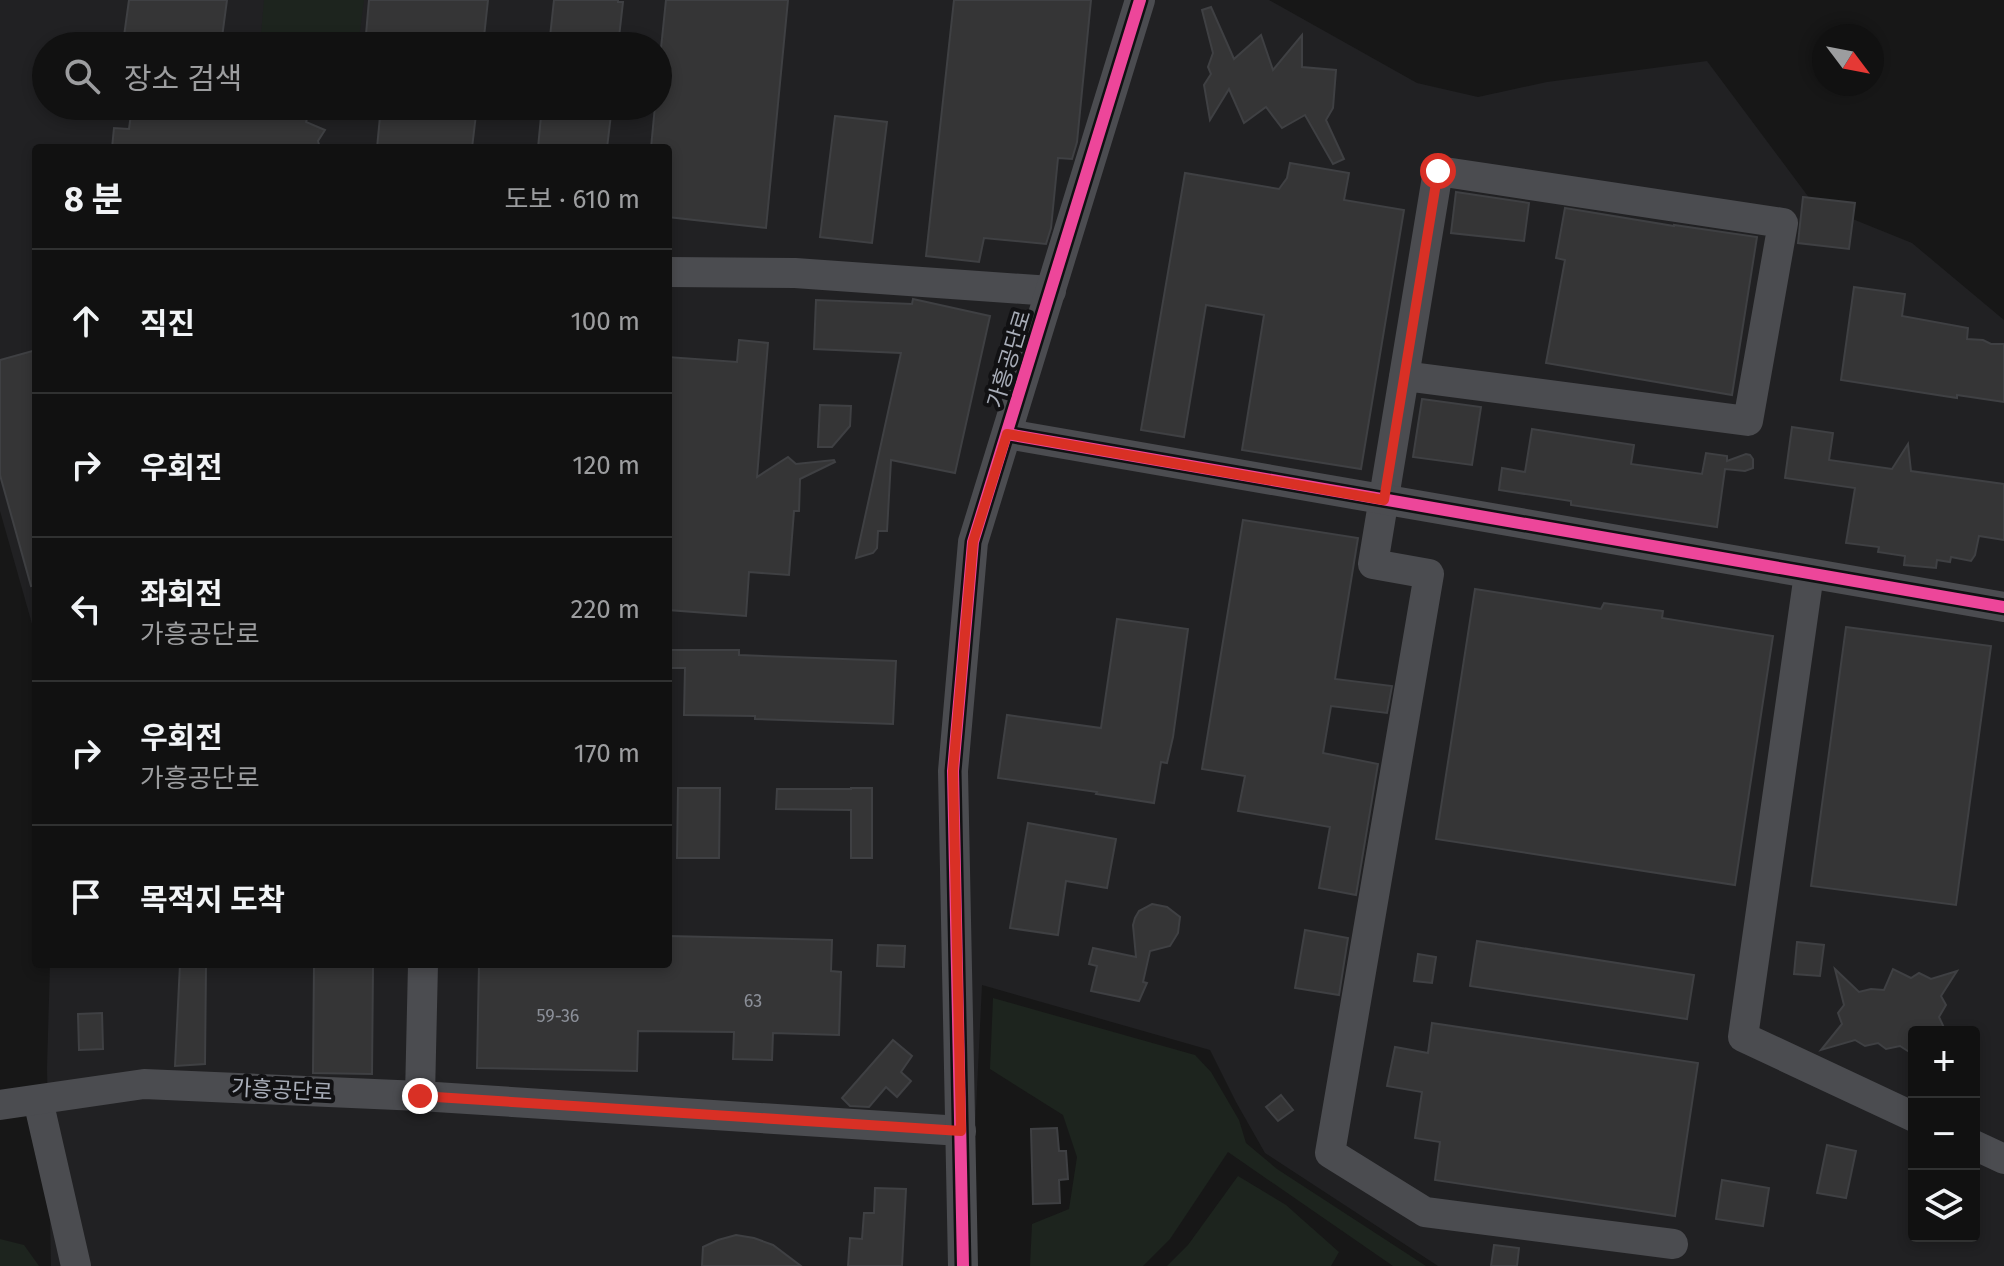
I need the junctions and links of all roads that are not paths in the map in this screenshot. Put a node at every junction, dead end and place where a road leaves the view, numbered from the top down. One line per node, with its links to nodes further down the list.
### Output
1 (1140, 0): 3 (street, 가흥공단로)
2 (672, 272): 3 (street)
3 (1051, 291): 5 (street, 가흥공단로)
4 (1404, 376): 4 (street); 6 (street)
5 (1007, 434): 6 (street); 14 (street, 가흥공단로)
6 (1384, 500): 7 (street); 17 (street)
7 (1809, 574): 8 (street); 13 (street)
8 (2004, 607)
9 (423, 968): 10 (street)
10 (420, 1096): 11 (street, 가흥공단로); 14 (street, 가흥공단로)
11 (38, 1100): 12 (street, 가흥공단로); 18 (street)
12 (0, 1105)
13 (1908, 1114)
14 (961, 1131): 19 (street, 가흥공단로)
15 (1980, 1148): 16 (street)
16 (2004, 1159)
17 (1673, 1244)
18 (76, 1266)
19 (963, 1266)

